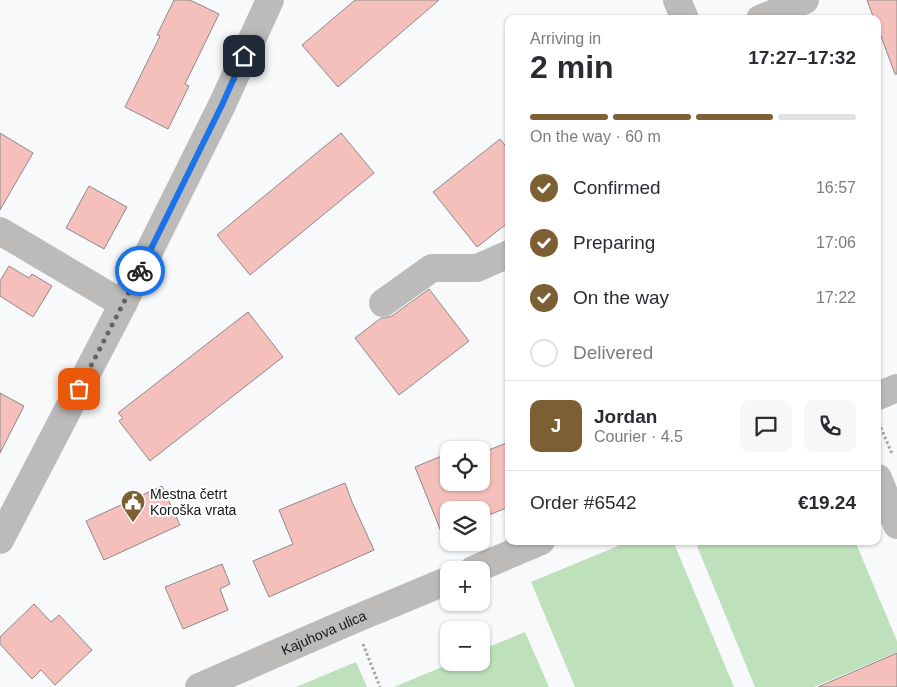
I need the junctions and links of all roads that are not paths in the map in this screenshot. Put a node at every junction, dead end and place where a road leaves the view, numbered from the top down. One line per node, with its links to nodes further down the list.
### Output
1 (270, 0): 9 (street)
2 (677, 0): 4 (street)
3 (805, 0): 5 (street)
4 (683, 15)
5 (769, 15)
6 (0, 231): 9 (street)
7 (505, 256): 8 (street)
8 (383, 303)
9 (123, 304): 14 (street)
10 (897, 388): 11 (street)
11 (881, 395)
12 (886, 469): 13 (street)
13 (897, 526)
14 (0, 540)
15 (532, 545): 16 (street)
16 (490, 563)
17 (440, 584): 18 (street, Kajuhova ulica)
18 (199, 687)

